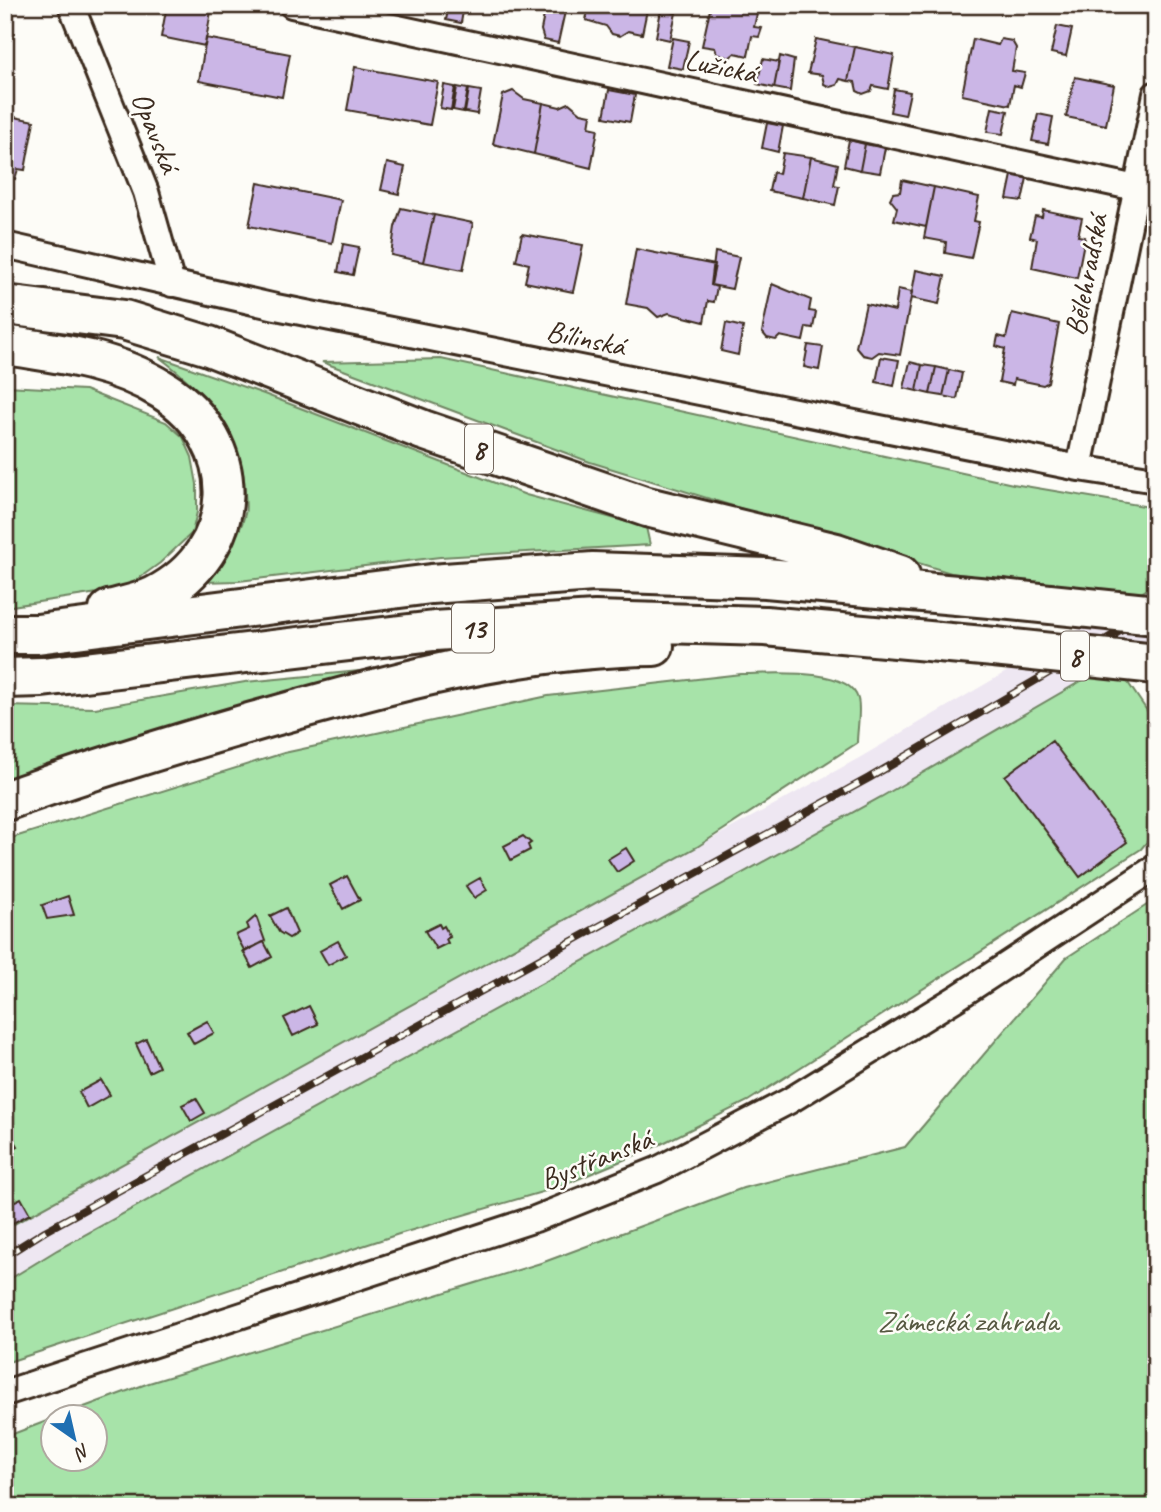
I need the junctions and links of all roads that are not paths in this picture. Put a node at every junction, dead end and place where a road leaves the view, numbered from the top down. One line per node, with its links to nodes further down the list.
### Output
1 (71, 5): 6 (street, Opavská)
2 (292, 5): 4 (street, Lužická)
3 (1156, 94): 4 (street, Bělehradská)
4 (1136, 188): 9 (street, Bělehradská)
5 (5, 245): 6 (street, Bílinská)
6 (172, 284): 9 (street, Bílinská)
7 (5, 305): 11 (highway, 8)
8 (5, 345): 13 (highway)
9 (1079, 468): 10 (street, Bílinská)
10 (1156, 480)
11 (955, 594): 12 (highway, 8, bridge); 13 (highway, 13)
12 (1156, 615)
13 (21, 634)
14 (943, 644): 15 (highway, 8, bridge); 16 (highway, 13); 17 (highway, 8)
15 (1156, 664)
16 (5, 678)
17 (5, 801)
18 (1156, 866): 19 (street, Bystřanská)
19 (5, 1393)

